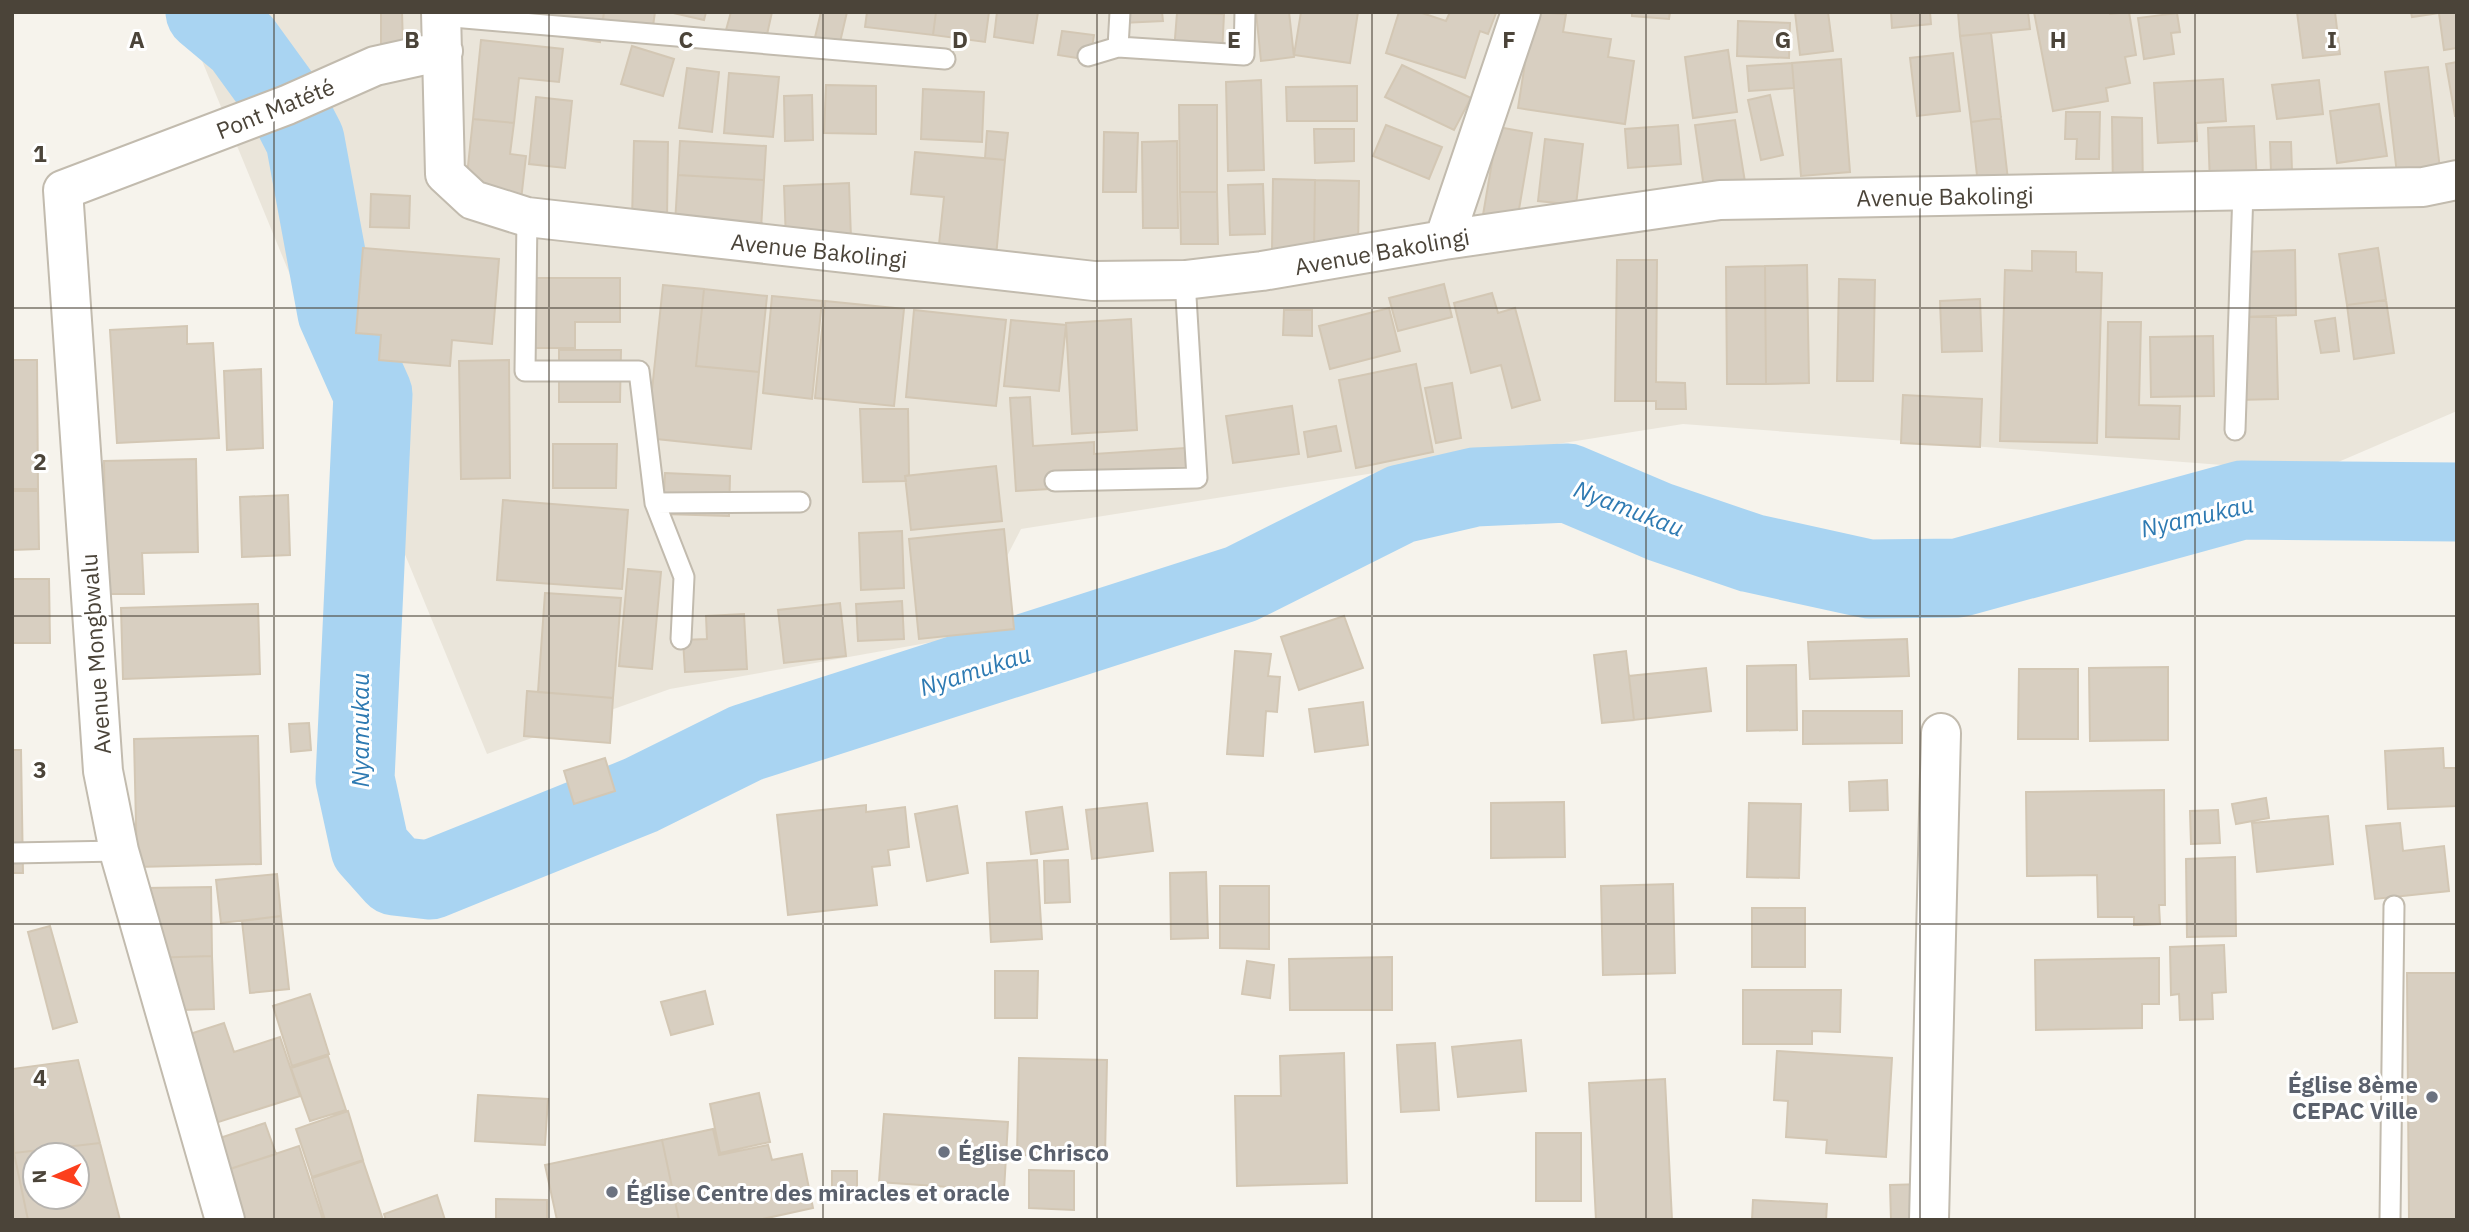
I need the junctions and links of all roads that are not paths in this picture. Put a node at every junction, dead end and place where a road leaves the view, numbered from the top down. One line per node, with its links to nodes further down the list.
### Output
1 (1120, 12): 5 (lane)
2 (1245, 12): 5 (lane)
3 (1521, 12): 12 (street)
4 (442, 26): 7 (lane); 8 (street, Pont Matété); 11 (street, Avenue Bakolingi)
5 (1118, 47): 6 (lane)
6 (1088, 56)
7 (945, 60)
8 (173, 150): 20 (street, Avenue Mongbwalu)
9 (2457, 180): 10 (street, Avenue Bakolingi)
10 (2243, 191): 12 (street, Avenue Bakolingi); 14 (lane)
11 (527, 217): 13 (street, Avenue Bakolingi); 17 (lane)
12 (1444, 240): 13 (street, Avenue Bakolingi)
13 (1185, 280): 15 (lane)
14 (2235, 430)
15 (1055, 481)
16 (800, 502): 17 (lane)
17 (655, 503): 18 (lane)
18 (681, 639)
19 (1941, 733): 24 (street)
20 (119, 852): 21 (lane); 23 (street, Avenue Mongbwalu)
21 (12, 853)
22 (2394, 906): 25 (lane)
23 (225, 1220)
24 (1928, 1220)
25 (2390, 1220)

